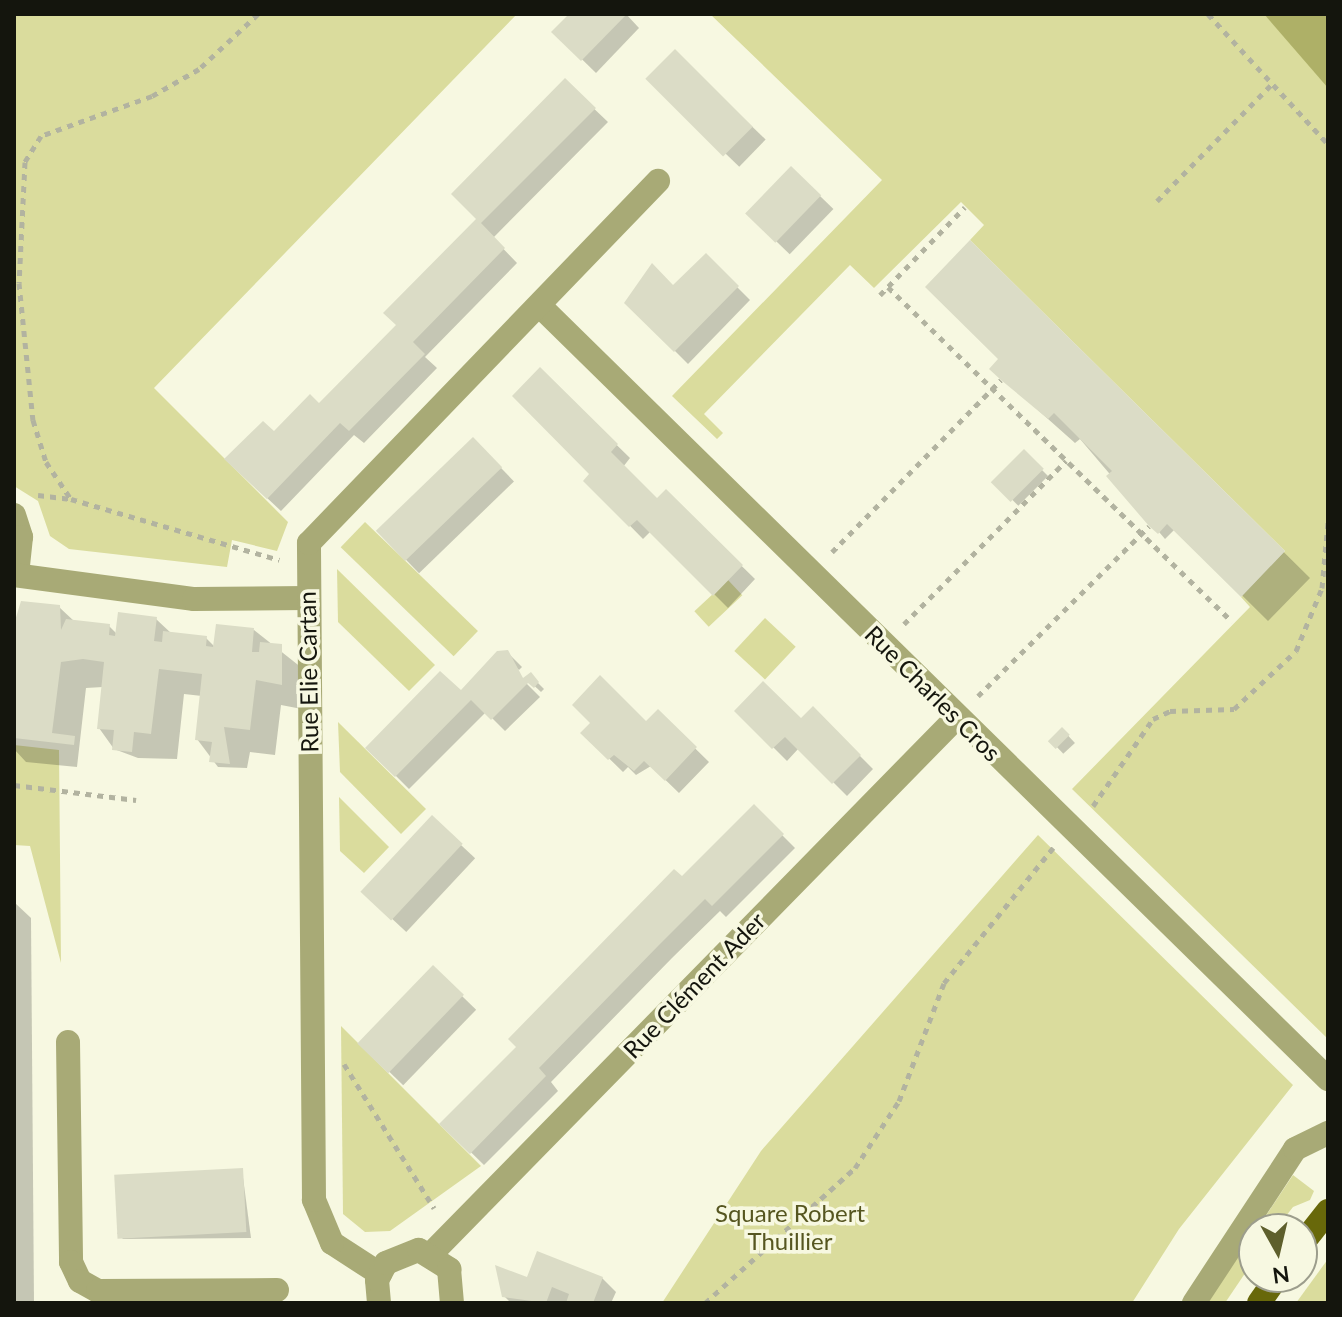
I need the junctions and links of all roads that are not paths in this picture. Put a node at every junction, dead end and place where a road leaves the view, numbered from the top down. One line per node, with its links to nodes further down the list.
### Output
1 (658, 181): 2 (street, Rue Elie Cartan)
2 (540, 306): 5 (street, Rue Elie Cartan); 6 (street, Rue Charles Cros)
3 (18, 504): 4 (street)
4 (15, 575): 5 (street)
5 (307, 598): 11 (street, Rue Elie Cartan)
6 (957, 717): 8 (street, Rue Charles Cros); 10 (street, Rue Clément Ader)
7 (68, 1042): 12 (street)
8 (1328, 1079)
9 (1328, 1133): 15 (street)
10 (431, 1254): 11 (street); 14 (street)
11 (380, 1274): 13 (street)
12 (277, 1290)
13 (379, 1303)
14 (452, 1303)
15 (1194, 1303)

